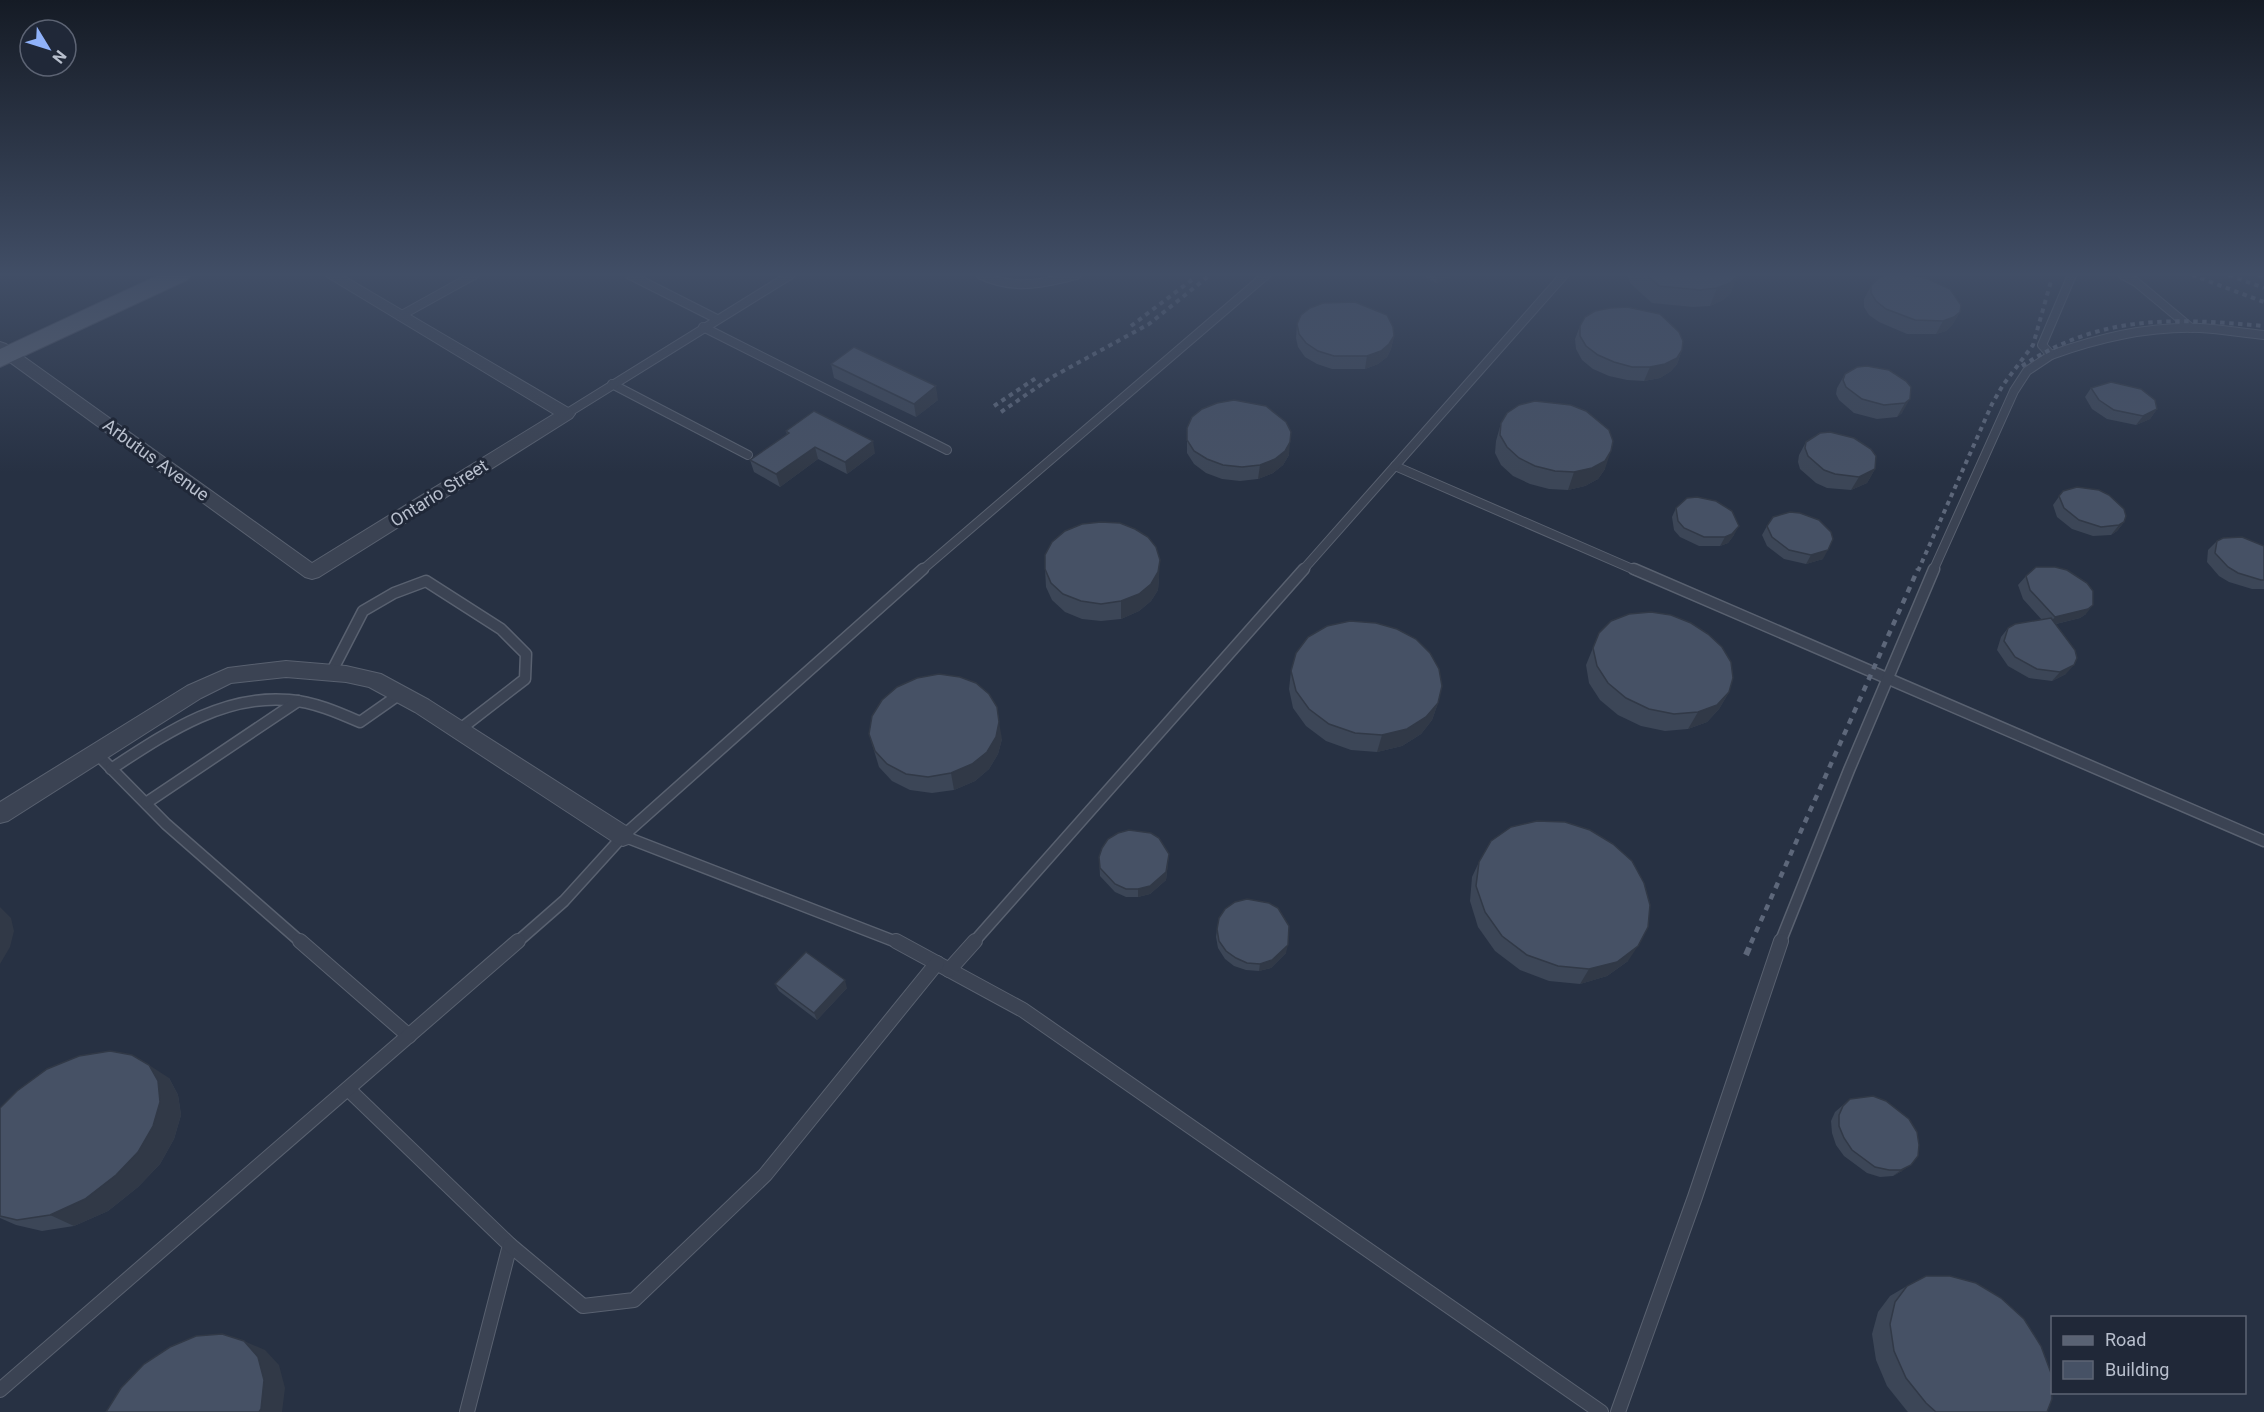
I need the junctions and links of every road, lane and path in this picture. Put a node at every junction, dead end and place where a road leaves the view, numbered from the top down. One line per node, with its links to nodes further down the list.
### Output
1 (30, 341): 9 (main road)
2 (442, 341): 12 (street)
3 (681, 341): 11 (lane)
4 (731, 341): 13 (lane)
5 (1189, 341): 26 (lane)
6 (1506, 341): 15 (lane)
7 (2044, 341): 10 (lane)
8 (2097, 341): 10 (lane)
9 (3, 353): 16 (street, Arbutus Avenue)
10 (2051, 355): 18 (lane)
11 (612, 384): 12 (lane); 14 (lane)
12 (566, 414): 16 (street, Ontario Street)
13 (947, 450)
14 (748, 455)
15 (1395, 466): 18 (lane); 28 (lane)
16 (312, 572)
17 (331, 673): 19 (street); 21 (lane); 22 (street)
18 (1888, 680): 27 (lane); 35 (lane)
19 (400, 694): 20 (lane); 21 (street)
20 (298, 700): 23 (lane); 24 (lane)
21 (459, 730): 26 (street)
22 (96, 753): 23 (lane); 25 (street)
23 (111, 769): 24 (lane)
24 (146, 803): 29 (lane)
25 (0, 814)
26 (623, 836): 28 (lane); 29 (lane)
27 (2264, 841)
28 (943, 967): 31 (lane); 34 (lane)
29 (409, 1036): 30 (lane)
30 (348, 1089): 31 (lane); 32 (lane)
31 (510, 1245): 33 (lane)
32 (0, 1390)
33 (467, 1412)
34 (1601, 1412)
35 (1618, 1412)

